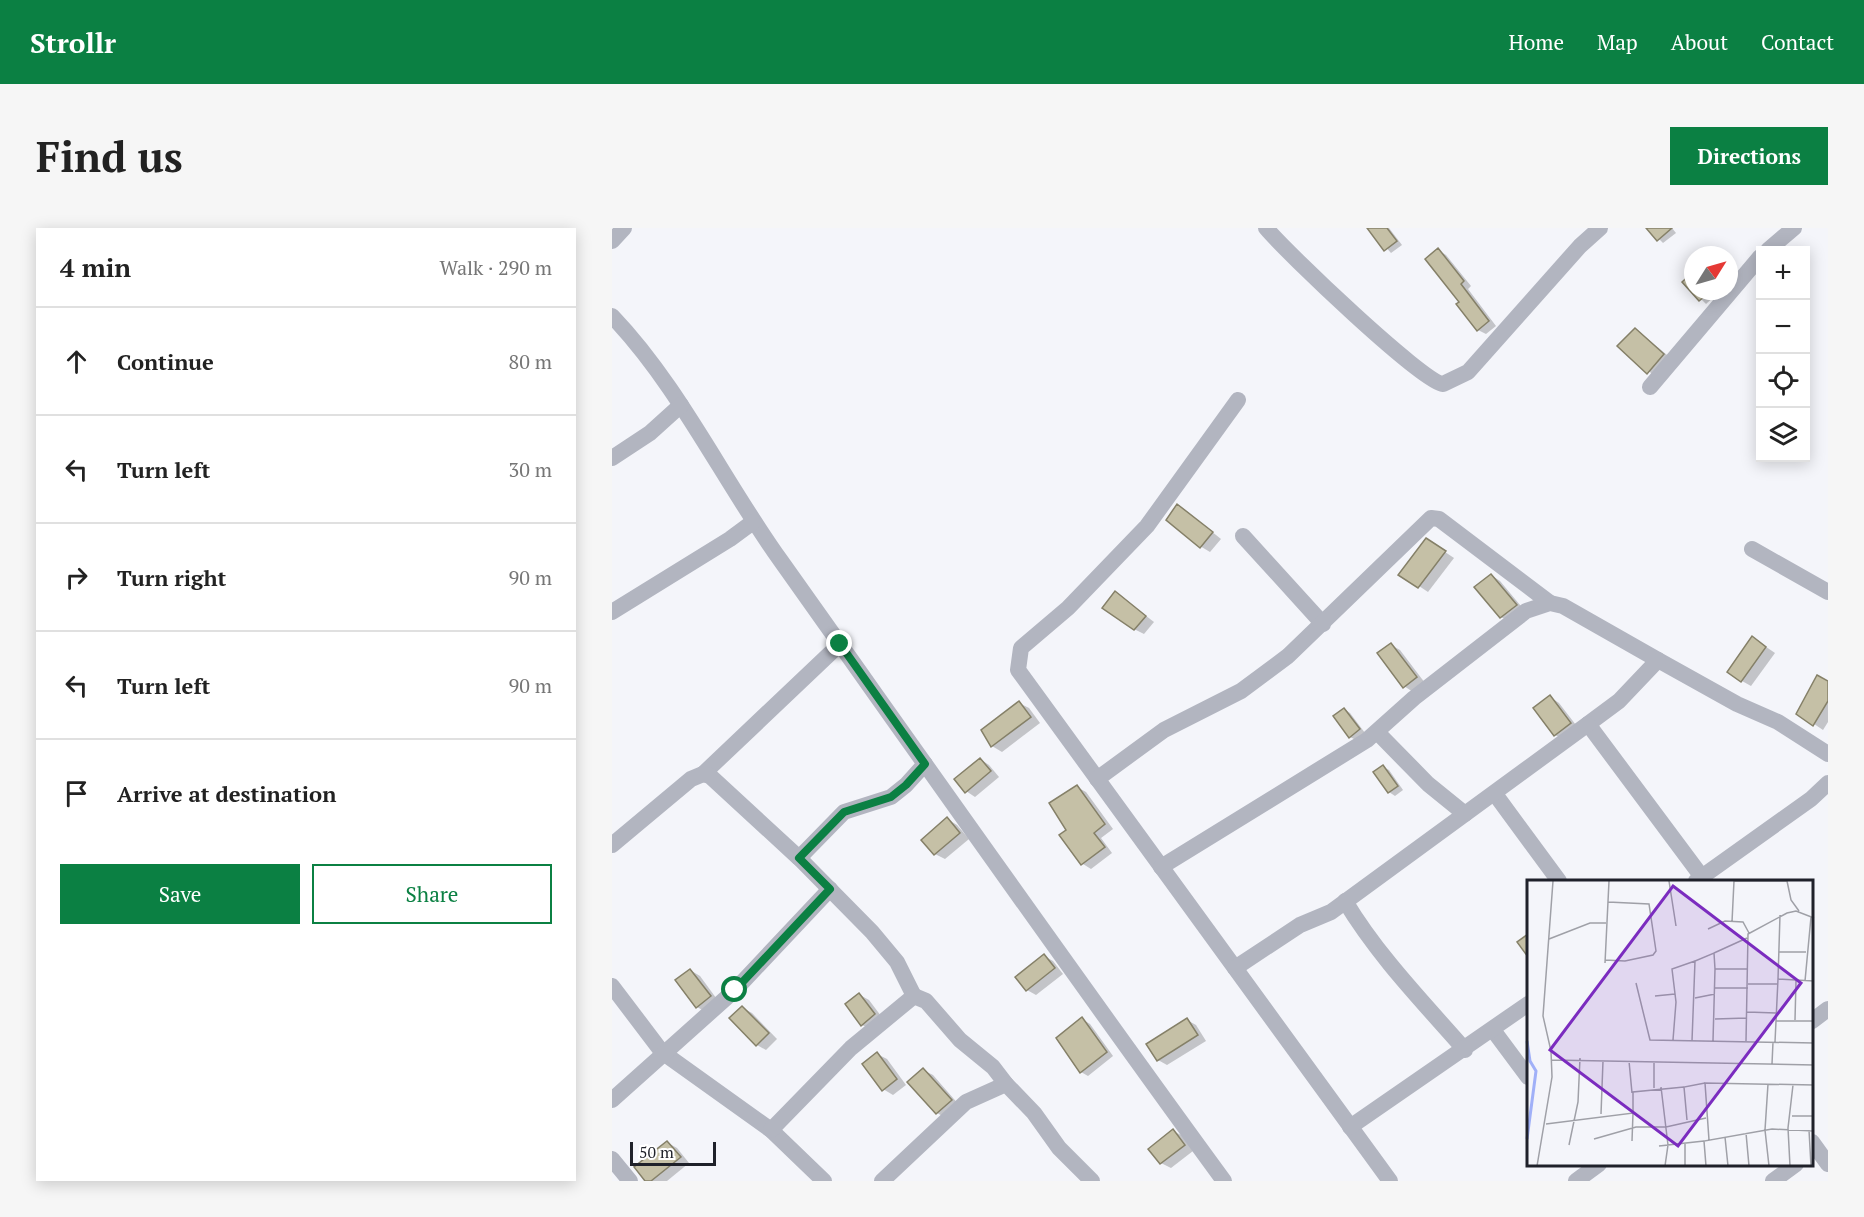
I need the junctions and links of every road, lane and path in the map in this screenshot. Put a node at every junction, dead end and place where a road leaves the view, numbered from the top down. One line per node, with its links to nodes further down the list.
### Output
1 (624, 228): 5 (street)
2 (1266, 228): 3 (street)
3 (1600, 228)
4 (1794, 228): 6 (street)
5 (612, 241)
6 (1773, 246)
7 (1756, 263): 9 (street)
8 (612, 316): 11 (street)
9 (1650, 387)
10 (1238, 400): 27 (street)
11 (681, 405): 12 (street); 13 (street)
12 (612, 458)
13 (753, 522): 18 (street); 20 (street)
14 (1244, 536): 19 (street)
15 (1752, 549): 16 (street)
16 (1828, 592)
17 (1550, 603): 19 (street); 21 (street); 23 (street)
18 (612, 612)
19 (1323, 624): 27 (street)
20 (840, 644): 25 (street); 26 (street)
21 (1658, 660): 22 (street); 24 (street)
22 (1588, 724): 29 (street); 34 (street)
23 (1377, 732): 30 (street); 33 (street)
24 (1828, 754)
25 (925, 764): 32 (street); 61 (street)
26 (703, 774): 31 (street); 32 (street)
27 (1097, 779): 33 (street)
28 (1828, 783): 34 (street)
29 (1495, 794): 30 (street); 35 (street)
30 (1465, 814): 37 (street)
31 (612, 845)
32 (799, 858): 36 (street)
33 (1161, 867): 38 (street)
34 (1699, 879)
35 (1558, 880)
36 (830, 889): 40 (street); 46 (street)
37 (1345, 901): 38 (street); 45 (street)
38 (1235, 968): 50 (street)
39 (612, 986): 46 (street)
40 (914, 996): 48 (street); 51 (street)
41 (1527, 1005): 44 (street)
42 (1828, 1009): 43 (street)
43 (1813, 1020)
44 (1493, 1030): 45 (street); 47 (street)
45 (1465, 1050): 50 (street)
46 (662, 1052): 49 (street); 51 (street)
47 (1527, 1076)
48 (1006, 1084): 59 (street); 60 (street)
49 (612, 1100)
50 (1350, 1126): 62 (street)
51 (771, 1130): 58 (street)
52 (1813, 1148): 54 (street)
53 (612, 1159): 57 (street)
54 (1828, 1164)
55 (1595, 1166): 63 (street)
56 (1793, 1166): 64 (street)
57 (630, 1181)
58 (824, 1181)
59 (882, 1181)
60 (1092, 1181)
61 (1224, 1181)
62 (1390, 1181)
63 (1576, 1181)
64 (1773, 1181)

